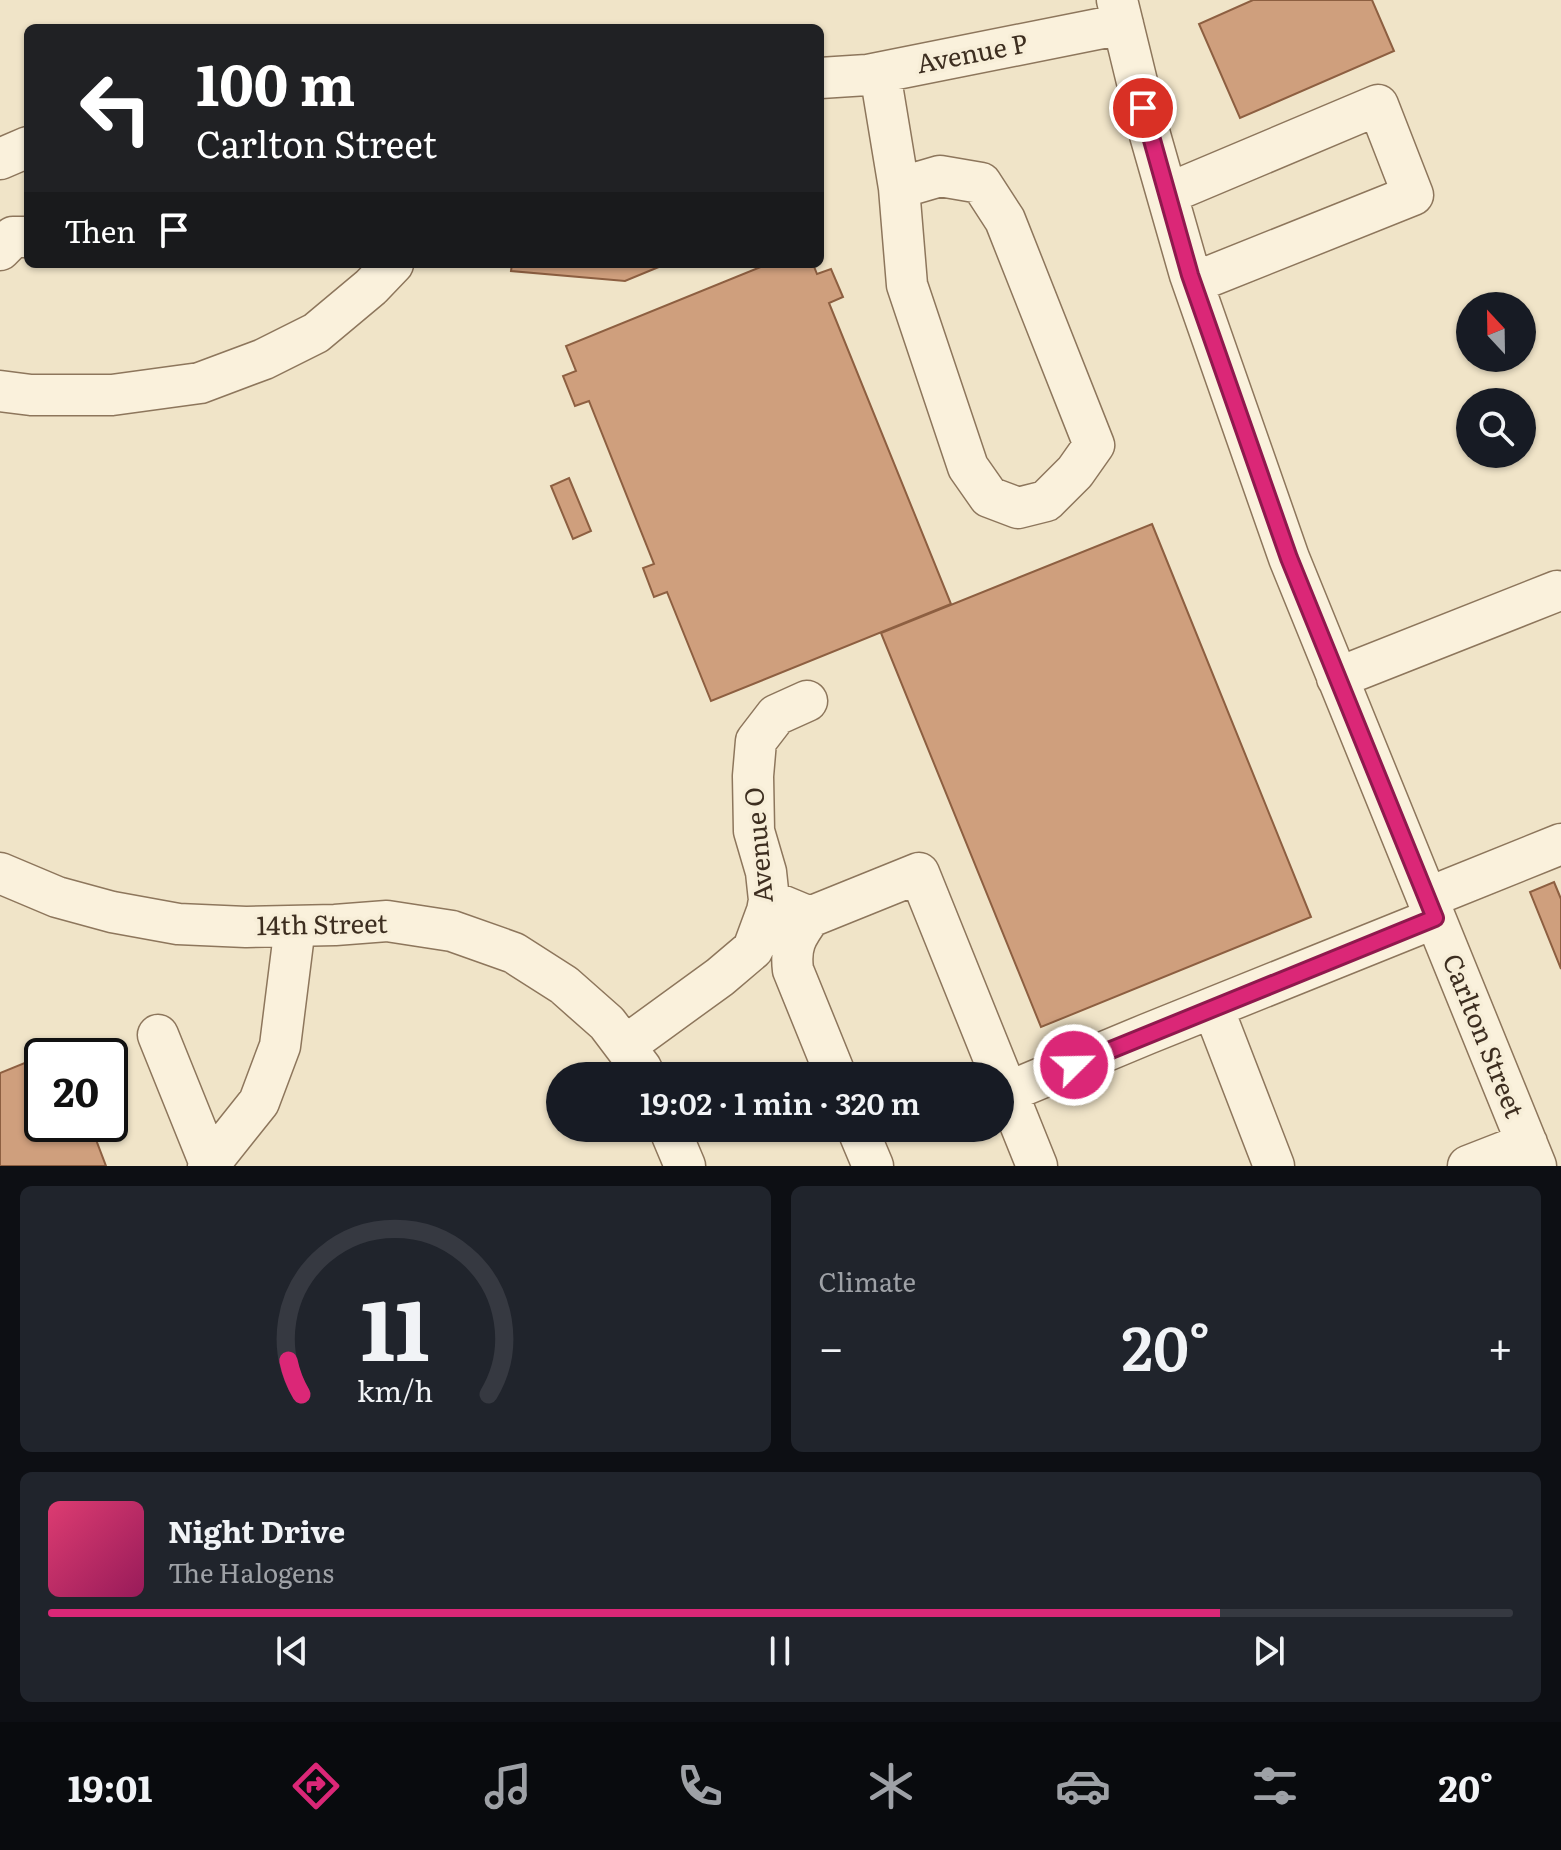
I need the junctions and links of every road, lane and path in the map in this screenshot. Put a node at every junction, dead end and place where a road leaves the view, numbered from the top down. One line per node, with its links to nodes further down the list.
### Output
1 (1120, 12): 2 (street, Avenue P); 7 (street, Carlton Street)
2 (880, 73): 3 (street, Avenue P); 6 (street)
3 (824, 78)
4 (24, 149): 5 (street)
5 (0, 159)
6 (899, 188): 6 (street)
7 (1167, 194): 11 (street, Carlton Street); 11 (street)
8 (24, 237): 9 (street)
9 (0, 250)
10 (389, 268): 12 (street)
11 (1193, 283): 14 (street, Carlton Street)
12 (0, 391)
13 (1557, 591): 14 (street)
14 (1337, 678): 19 (street, Carlton Street)
15 (807, 701): 18 (street, Avenue O)
16 (1561, 844): 19 (street)
17 (0, 873): 21 (street, 14th Street)
18 (769, 900): 20 (street); 24 (street, Avenue O)
19 (1431, 908): 22 (street); 31 (street, Carlton Street)
20 (810, 917): 25 (street); 26 (street)
21 (295, 926): 24 (street, 14th Street); 32 (street)
22 (1213, 1008): 27 (street); 36 (street)
23 (158, 1035): 32 (street)
24 (635, 1061)
25 (830, 1062)
26 (996, 1062)
27 (1014, 1090)
28 (1014, 1107): 35 (street)
29 (675, 1142): 33 (street)
30 (863, 1142): 34 (street)
31 (1532, 1154): 37 (street)
32 (209, 1165)
33 (685, 1166)
34 (873, 1166)
35 (1037, 1166)
36 (1274, 1166)
37 (1468, 1166)

